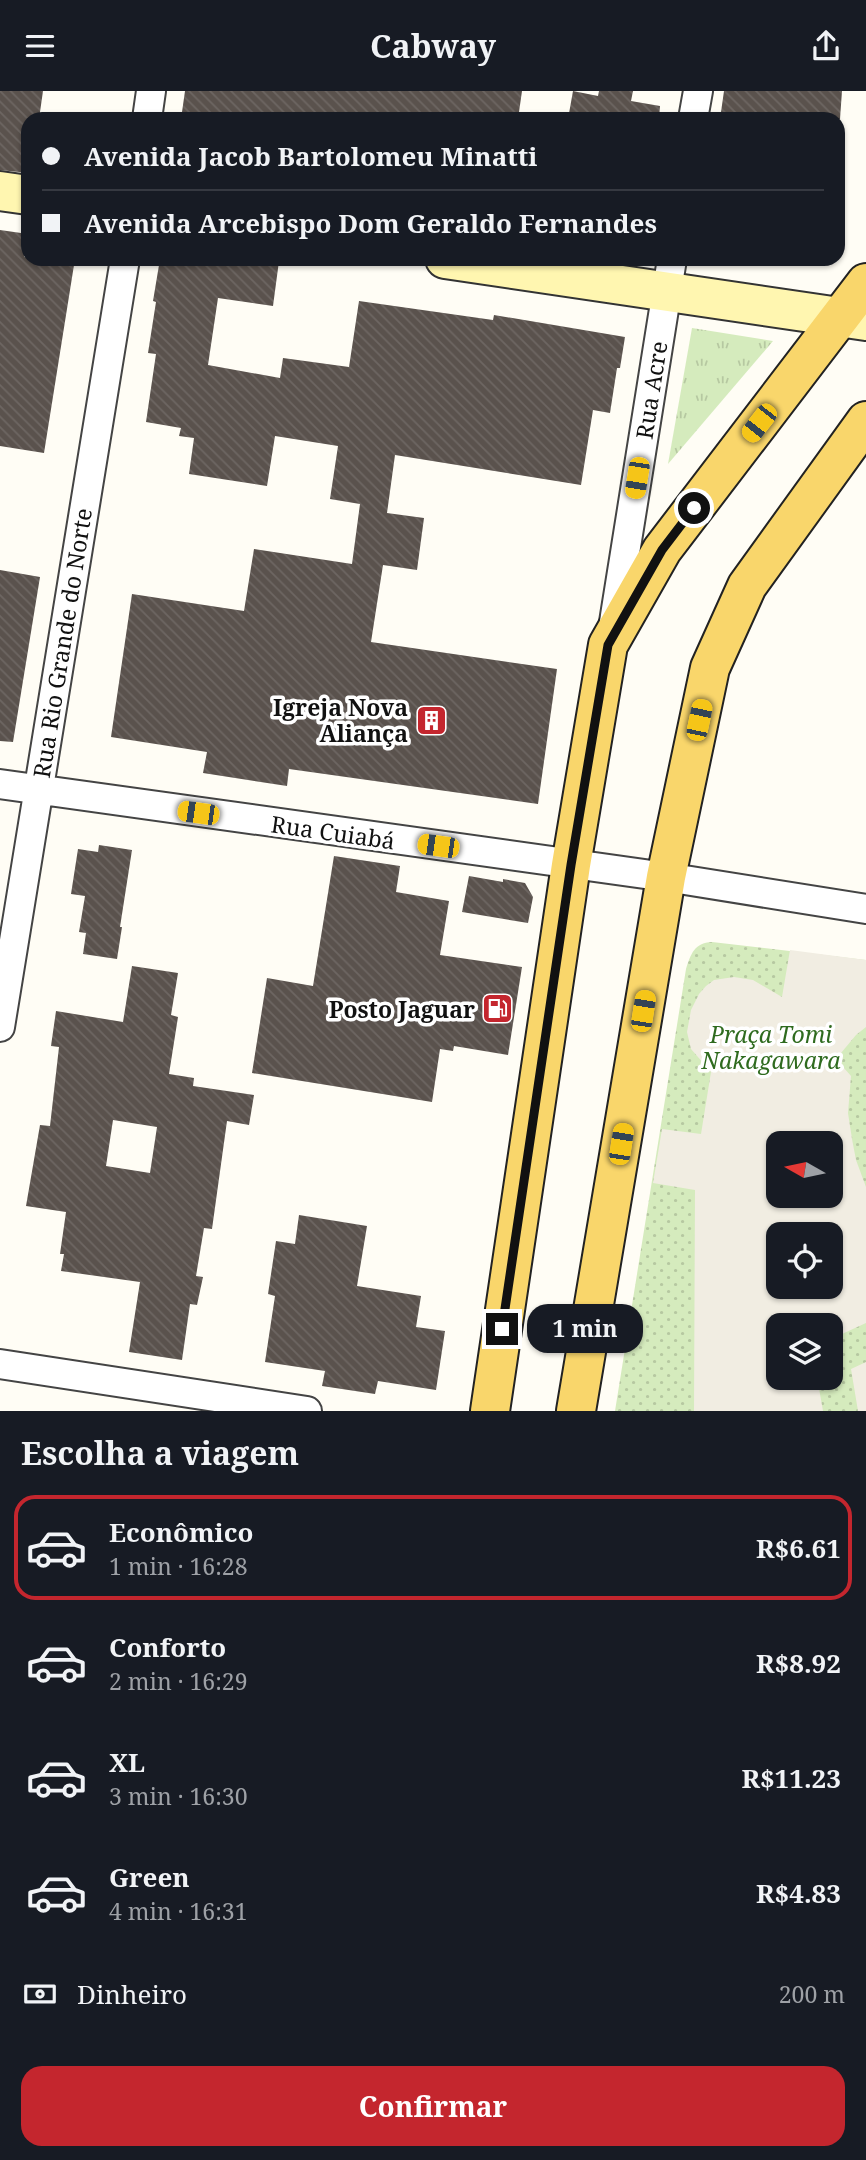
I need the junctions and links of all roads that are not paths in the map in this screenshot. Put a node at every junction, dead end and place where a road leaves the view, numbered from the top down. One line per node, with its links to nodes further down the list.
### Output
1 (151, 91): 3 (street)
2 (698, 91): 4 (street)
3 (148, 112)
4 (694, 112)
5 (0, 191): 6 (street)
6 (21, 194)
7 (124, 266): 15 (street, Rua Rio Grande do Norte)
8 (543, 266): 9 (street)
9 (670, 275): 11 (street); 13 (street, Rua Acre)
10 (866, 283): 11 (main road)
11 (853, 319): 13 (main road)
12 (866, 421): 17 (main road)
13 (608, 645): 16 (main road)
14 (0, 784): 15 (street, Rua Cuiabá)
15 (38, 790): 16 (street, Rua Cuiabá); 19 (street, Rua Rio Grande do Norte)
16 (571, 865): 17 (street, Rua Cuiabá); 22 (main road)
17 (666, 877): 18 (street, Rua Cuiabá); 23 (main road)
18 (866, 909)
19 (0, 1027)
20 (0, 1364): 21 (street)
21 (307, 1411)
22 (490, 1411)
23 (576, 1411)

